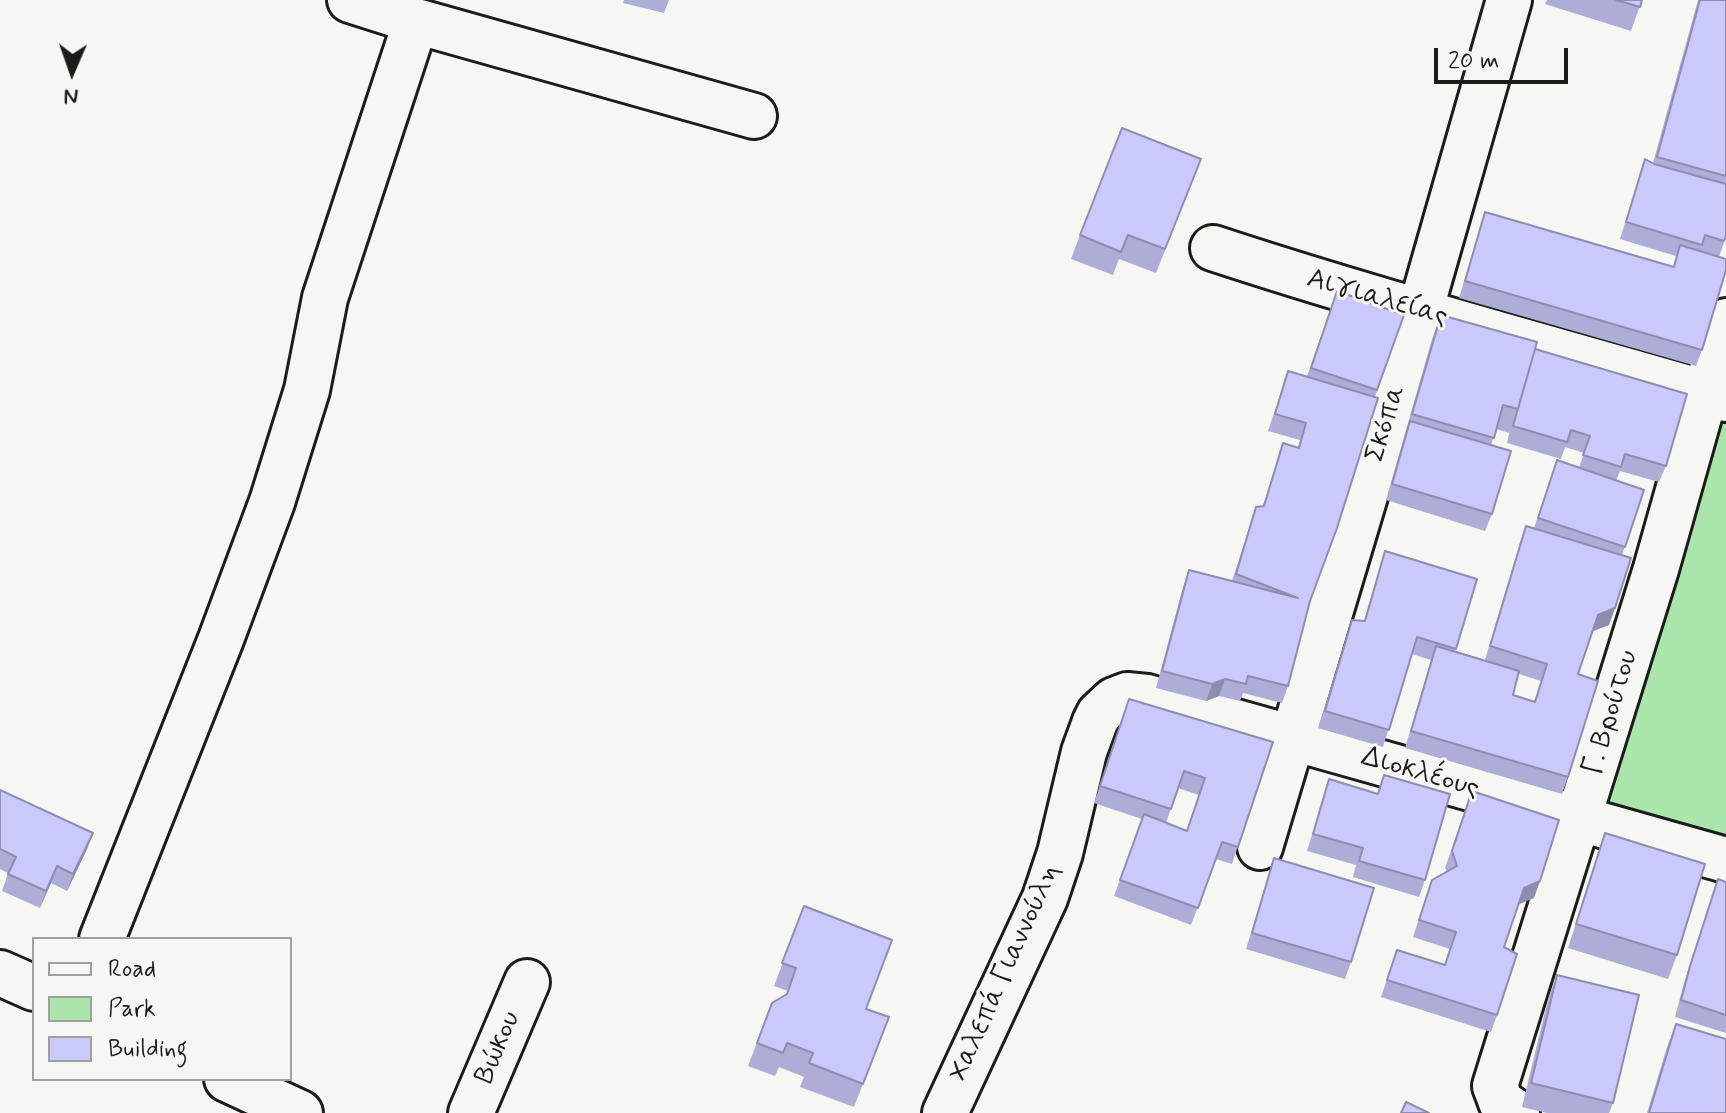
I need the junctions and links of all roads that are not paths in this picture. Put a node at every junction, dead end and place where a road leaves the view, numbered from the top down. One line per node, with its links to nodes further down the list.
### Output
1 (350, 0): 3 (street)
2 (1509, 0): 6 (street, Σκόπα)
3 (416, 21): 4 (street); 14 (street)
4 (754, 116)
5 (1213, 248): 6 (street, Αιγιαλείας)
6 (1420, 312): 8 (street, Αιγιαλείας); 10 (street, Σκόπα)
7 (1726, 321): 8 (street, Γ. Βρούτου)
8 (1716, 396): 11 (street, Γ. Βρούτου)
9 (1114, 700): 10 (street, Διοκλέους); 22 (street, Χαλεπά Γιαννούλη)
10 (1293, 739): 11 (street, Διοκλέους); 12 (street, Σκόπα)
11 (1580, 818): 13 (street, Διοκλέους); 19 (street, Γ. Βρούτου)
12 (1260, 847)
13 (1726, 860)
14 (103, 937)
15 (0, 973): 17 (street)
16 (527, 982): 21 (street, Βώκου)
17 (32, 987)
18 (231, 1081): 20 (street)
19 (1509, 1108)
20 (300, 1113)
21 (471, 1113)
22 (945, 1113)

